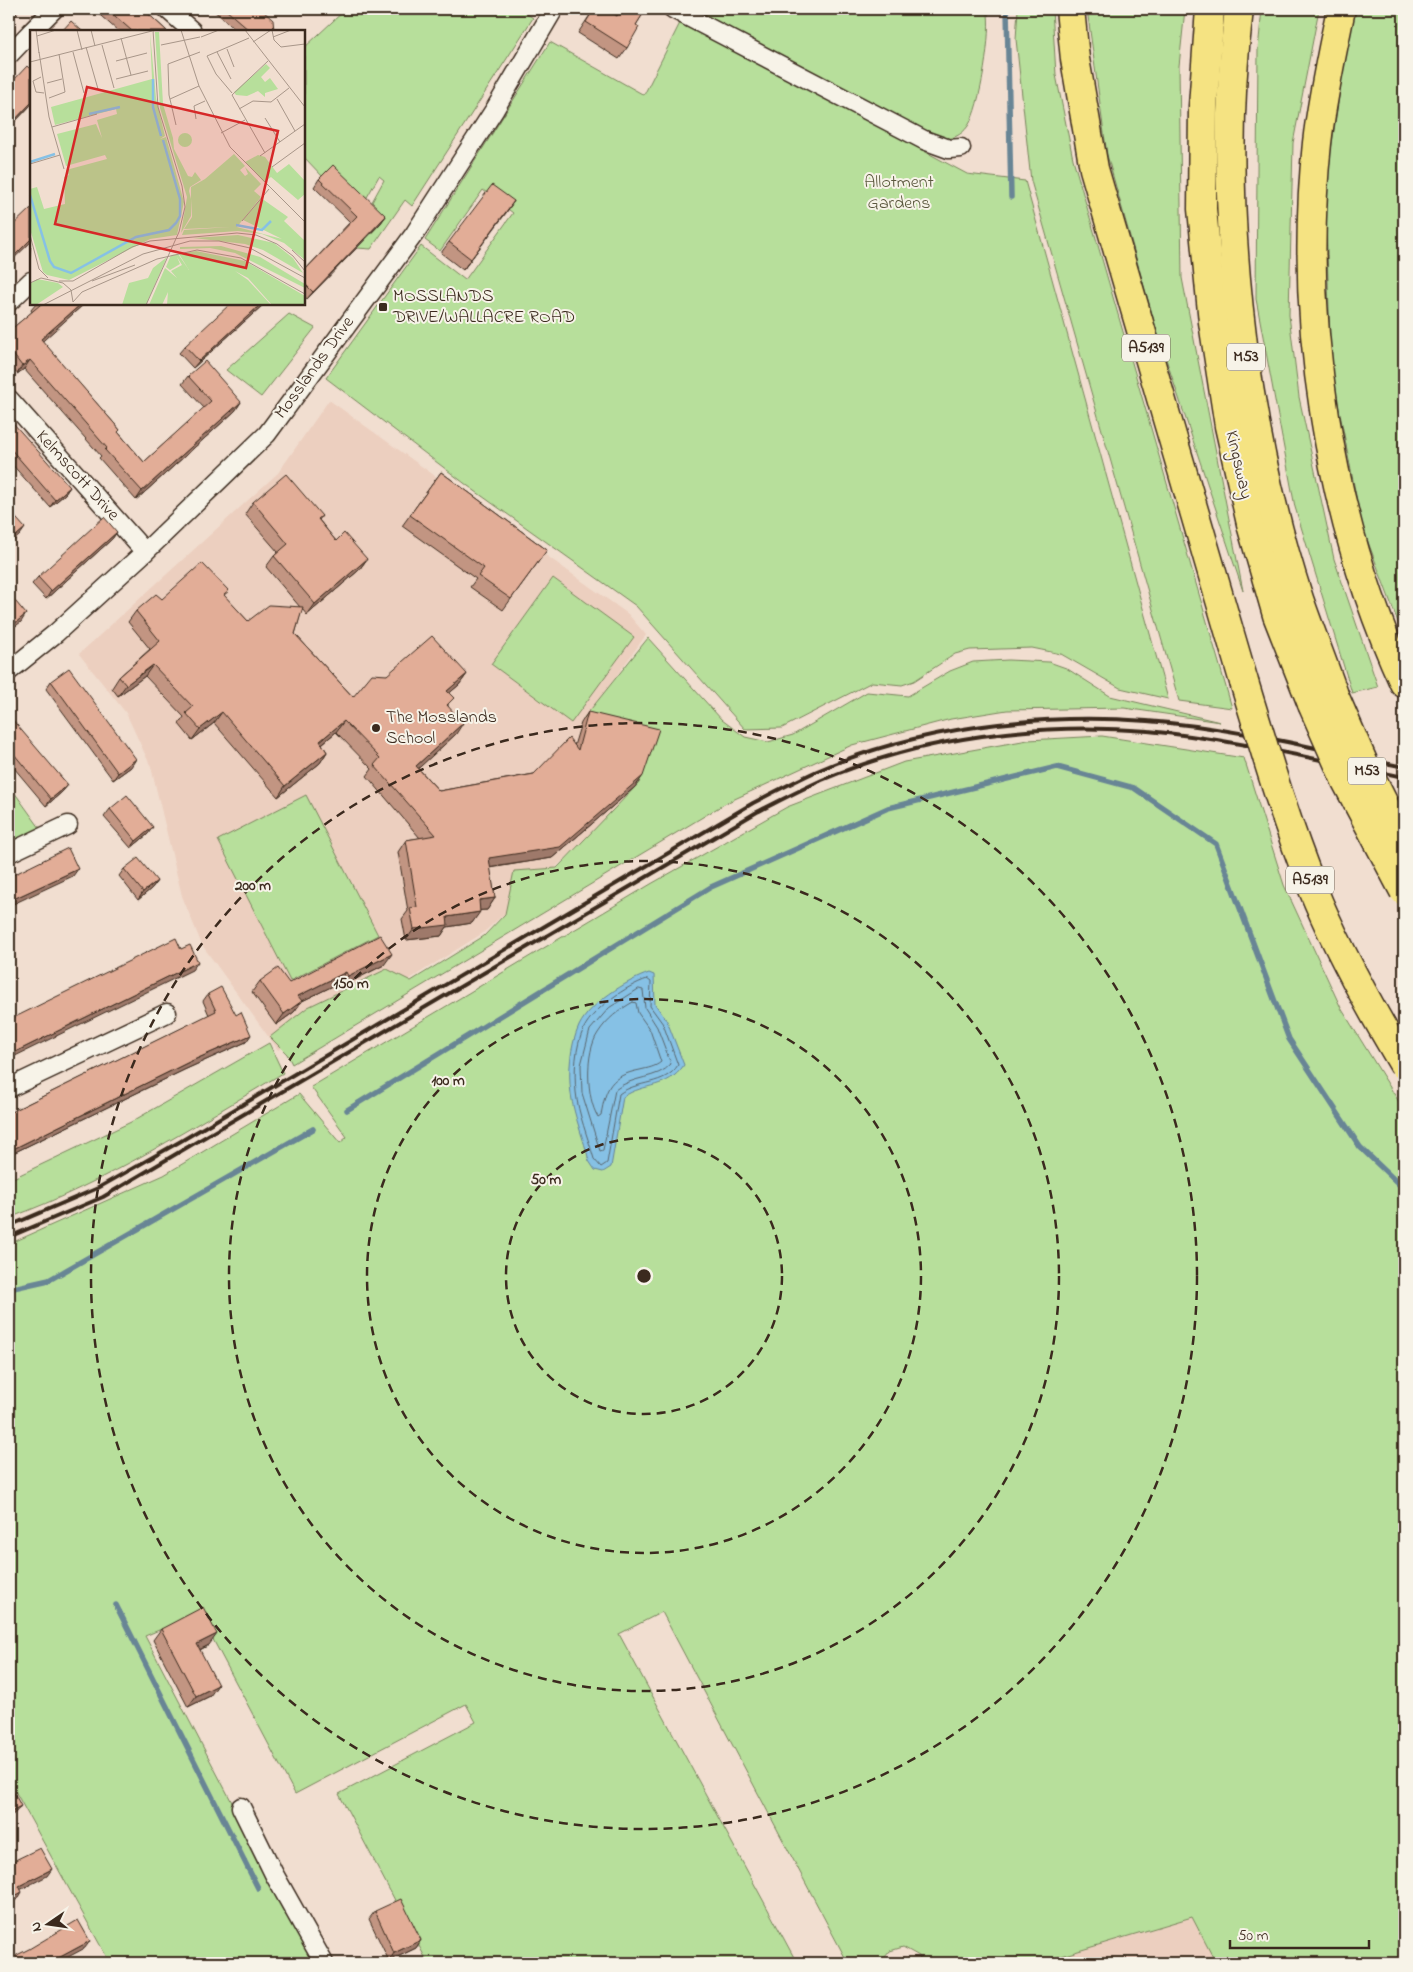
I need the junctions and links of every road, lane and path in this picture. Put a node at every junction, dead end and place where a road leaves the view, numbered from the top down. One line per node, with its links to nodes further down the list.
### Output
1 (54, 9): 9 (street)
2 (167, 9): 10 (street)
3 (554, 9): 17 (street, Mosslands Drive)
4 (673, 9): 13 (street)
5 (1070, 9): 25 (highway, A5139, bridge)
6 (1210, 9): 20 (highway, Kingsway)
7 (1239, 9): 20 (highway, M53)
8 (1341, 9): 19 (highway)
9 (34, 30)
10 (191, 30)
11 (30, 34): 12 (street)
12 (9, 55)
13 (961, 148)
14 (30, 282): 15 (street)
15 (9, 302)
16 (9, 399): 17 (street, Kelmscott Drive)
17 (145, 552): 18 (street, Mosslands Drive)
18 (9, 671)
19 (1401, 676)
20 (1323, 699): 22 (highway, M53, bridge); 24 (highway, Kingsway, bridge)
21 (68, 825): 23 (street)
22 (1404, 844)
23 (9, 853)
24 (1404, 891)
25 (1366, 1003): 27 (highway, bridge); 28 (highway, A5139, bridge)
26 (167, 1013): 29 (street)
27 (1404, 1050)
28 (1404, 1065)
29 (9, 1088)
30 (241, 1807): 31 (street)
31 (324, 1963)

